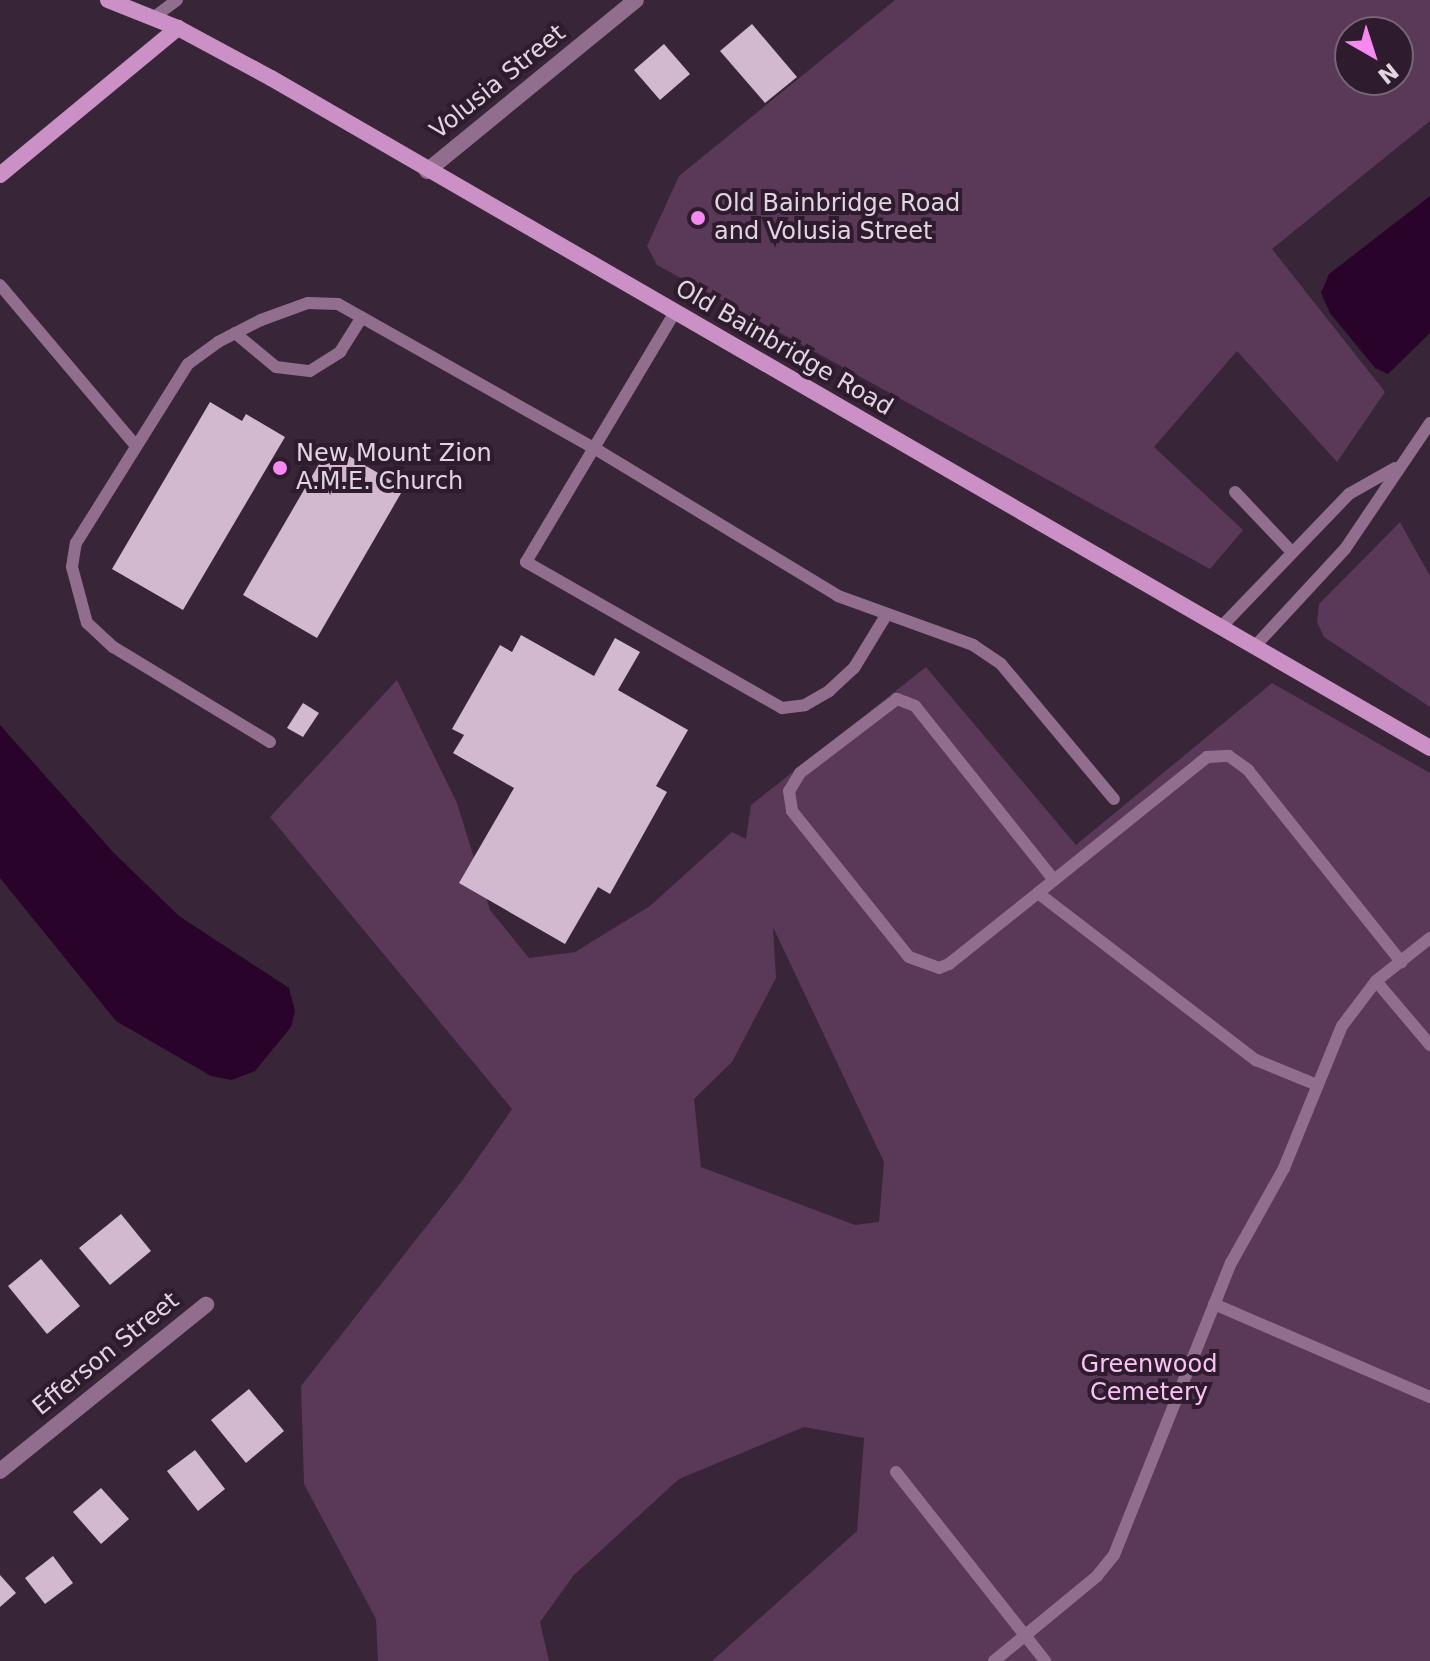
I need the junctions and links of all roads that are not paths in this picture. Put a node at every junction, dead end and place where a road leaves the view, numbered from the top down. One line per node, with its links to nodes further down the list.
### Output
1 (108, 0): 4 (main road, Old Bainbridge Road)
2 (177, 0): 4 (lane)
3 (636, 0): 6 (street, Volusia Street)
4 (153, 18): 5 (main road, Old Bainbridge Road)
5 (178, 28): 6 (main road, Old Bainbridge Road); 7 (main road)
6 (427, 171): 9 (main road, Old Bainbridge Road)
7 (0, 175)
8 (0, 285): 13 (lane)
9 (675, 312): 14 (lane); 19 (main road, Old Bainbridge Road)
10 (362, 317): 11 (lane); 11 (lane); 14 (lane)
11 (235, 333): 13 (lane)
12 (1430, 423): 15 (lane)
13 (135, 445): 21 (lane)
14 (594, 448): 18 (lane); 18 (lane)
15 (1395, 468): 17 (lane); 20 (lane)
16 (1235, 492): 17 (lane)
17 (1290, 550): 19 (lane)
18 (887, 614): 23 (lane)
19 (1222, 626): 20 (main road, Old Bainbridge Road)
20 (1256, 645): 22 (main road, Old Bainbridge Road)
21 (270, 742)
22 (1430, 748)
23 (1114, 799)
24 (1054, 880): 25 (lane); 25 (lane); 27 (lane)
25 (1038, 893): 30 (lane)
26 (1430, 938): 27 (lane)
27 (1401, 962): 28 (lane)
28 (1376, 981): 29 (lane); 30 (lane)
29 (1430, 1045)
30 (1317, 1085): 31 (lane)
31 (1214, 1304): 33 (lane); 36 (lane)
32 (206, 1305): 34 (street, Efferson Street)
33 (1430, 1397)
34 (0, 1471)
35 (896, 1472): 36 (lane)
36 (1025, 1635): 37 (lane); 38 (lane)
37 (994, 1661)
38 (1045, 1661)

